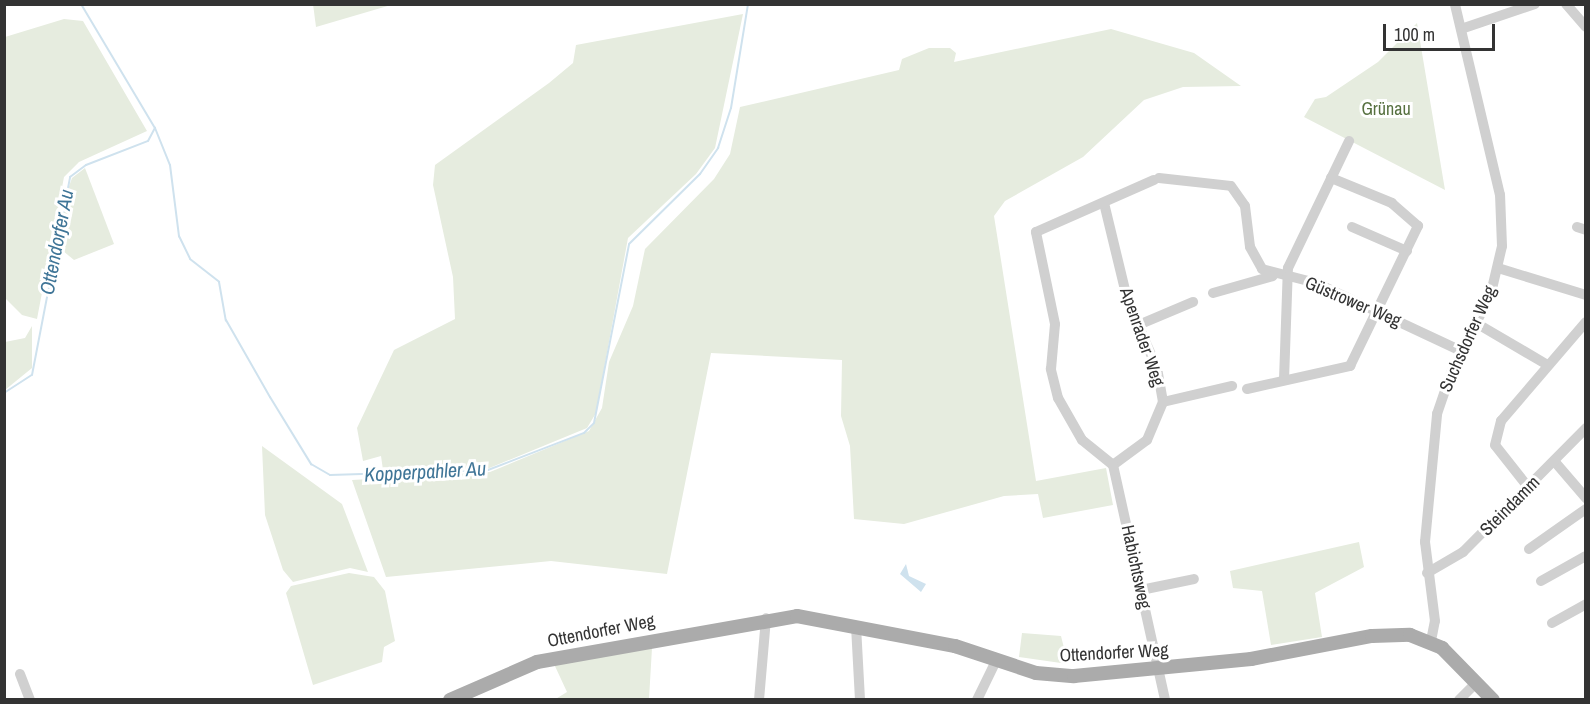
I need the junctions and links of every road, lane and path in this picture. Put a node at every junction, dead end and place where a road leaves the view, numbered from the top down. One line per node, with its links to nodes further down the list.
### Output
1 (1455, 4): 5 (street, Suchsdorfer Weg)
2 (1535, 4): 5 (street)
3 (1566, 4): 4 (street)
4 (1586, 27)
5 (1461, 29): 11 (street, Suchsdorfer Weg)
6 (1349, 141): 7 (street)
7 (1331, 178): 10 (street); 13 (street)
8 (1104, 203): 12 (street); 20 (street, Apenrader Weg); 29 (street)
9 (1352, 226): 10 (street)
10 (1407, 251): 17 (street)
11 (1498, 268): 15 (street); 19 (street, Suchsdorfer Weg)
12 (1273, 276): 13 (street, Güstrower Weg); 14 (street, Güstrower Weg)
13 (1286, 276): 17 (street, Güstrower Weg); 23 (street)
14 (1213, 293)
15 (1586, 295)
16 (1193, 302): 20 (street)
17 (1378, 312): 21 (street, Güstrower Weg); 23 (street)
18 (1586, 322): 22 (street)
19 (1476, 323): 21 (street, Suchsdorfer Weg); 22 (street)
20 (1136, 326): 26 (street, Apenrader Weg)
21 (1461, 351): 35 (street, Suchsdorfer Weg)
22 (1546, 364): 30 (street)
23 (1284, 380): 25 (street)
24 (1232, 386): 26 (street, Apenrader Weg)
25 (1247, 388)
26 (1163, 402): 29 (street, Apenrader Weg)
27 (1586, 428): 28 (street, Steindamm)
28 (1555, 462): 30 (street, Steindamm); 31 (street)
29 (1113, 465): 38 (street, Habichtsweg)
30 (1528, 487): 35 (street, Steindamm)
31 (1584, 491)
32 (1586, 508): 33 (street)
33 (1529, 549)
34 (1586, 556): 37 (street)
35 (1427, 573): 43 (street, Suchsdorfer Weg)
36 (1194, 579): 38 (street)
37 (1541, 581)
38 (1141, 590): 45 (street, Habichtsweg)
39 (1586, 604): 41 (street)
40 (766, 618): 42 (main road, Ottendorfer Weg); 49 (main road, Ottendorfer Weg); 50 (street)
41 (1552, 623)
42 (856, 626): 44 (main road, Ottendorfer Weg); 51 (street)
43 (1431, 641): 45 (main road, Ottendorfer Weg); 47 (main road)
44 (995, 663): 45 (main road, Ottendorfer Weg); 52 (street)
45 (1158, 669): 53 (street, Habichtsweg)
46 (20, 674): 48 (street)
47 (1477, 682): 54 (street); 55 (main road)
48 (30, 699)
49 (450, 699)
50 (759, 699)
51 (860, 699)
52 (977, 699)
53 (1165, 699)
54 (1459, 699)
55 (1493, 699)

